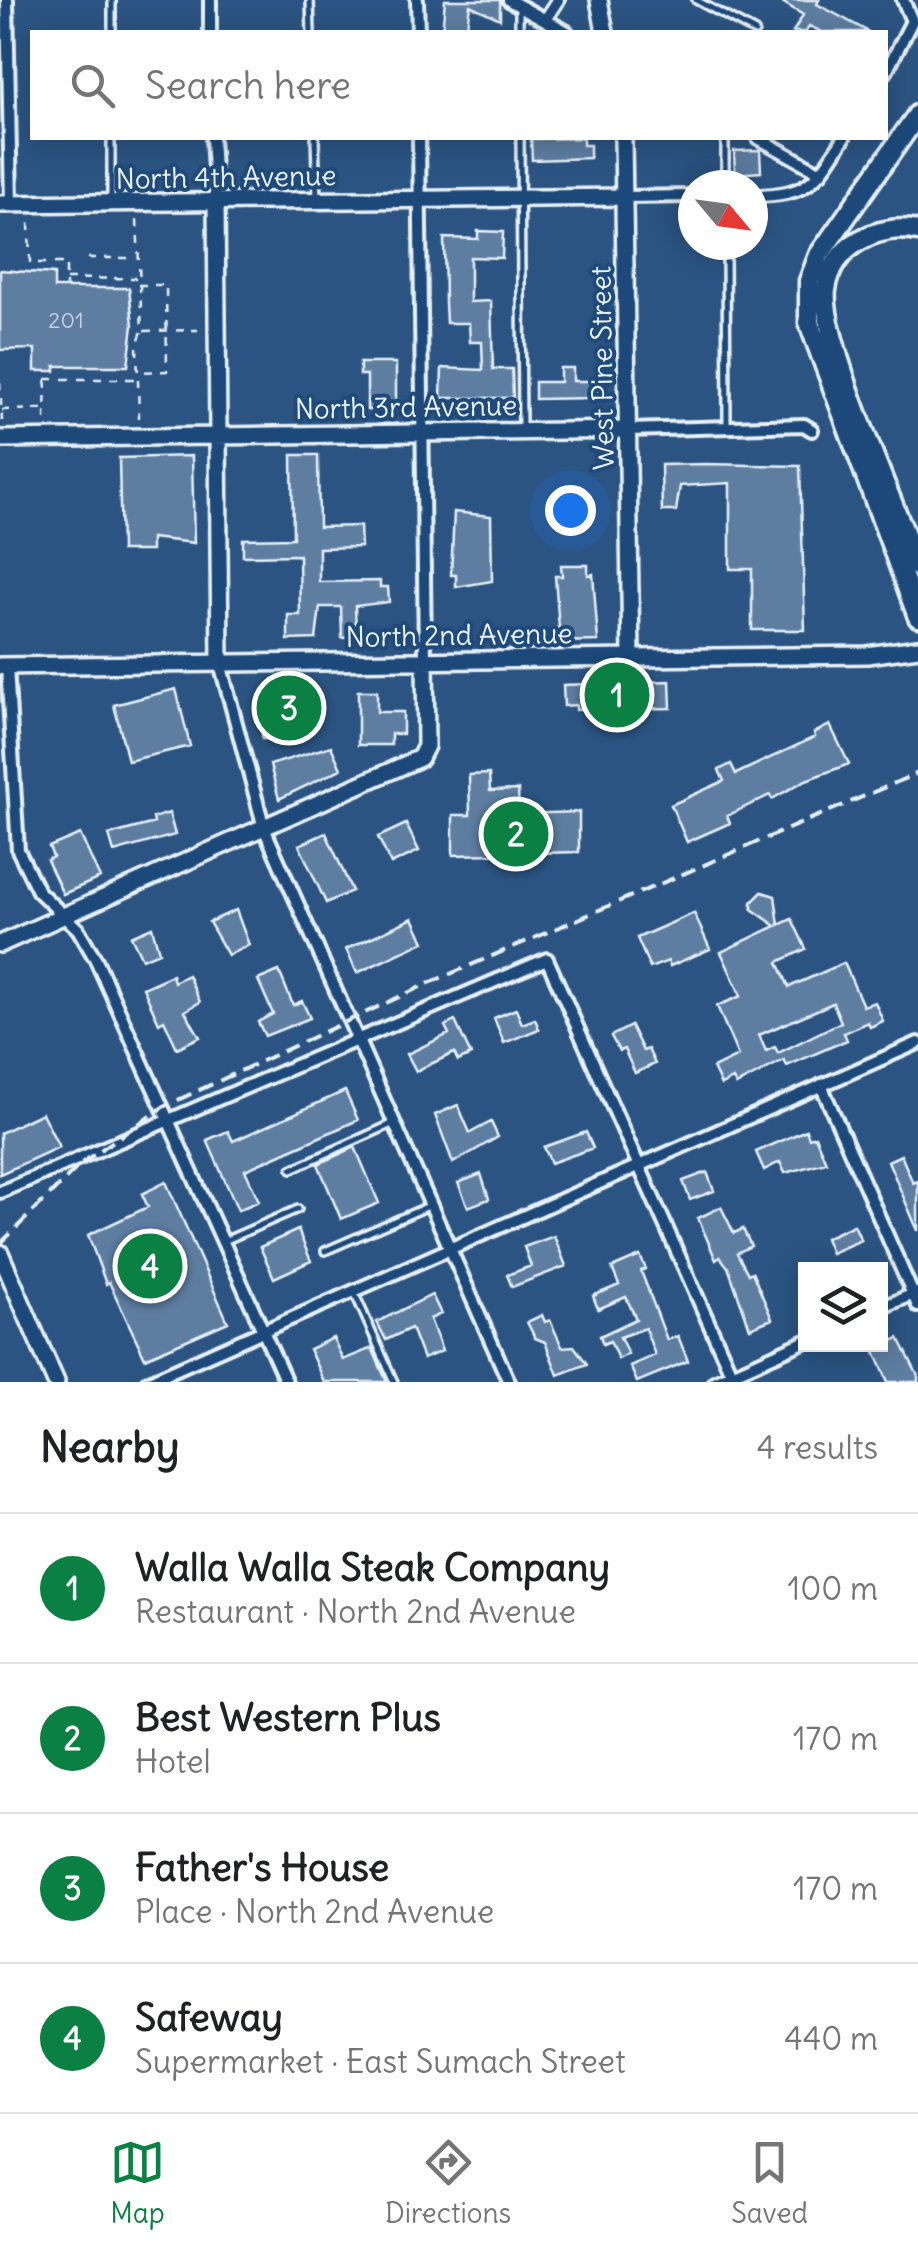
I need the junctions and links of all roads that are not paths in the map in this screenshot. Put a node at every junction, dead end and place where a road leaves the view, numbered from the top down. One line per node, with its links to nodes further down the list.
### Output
1 (7, 0): 40 (street)
2 (112, 0): 12 (lane)
3 (210, 0): 13 (street)
4 (310, 0): 14 (lane)
5 (417, 0): 15 (street)
6 (558, 0): 11 (street)
7 (600, 0): 18 (street)
8 (696, 0): 19 (lane)
9 (904, 1): 20 (street)
10 (514, 3): 11 (street); 16 (lane)
11 (546, 20): 17 (street)
12 (112, 30)
13 (210, 30)
14 (311, 30)
15 (418, 30)
16 (519, 30)
17 (564, 30)
18 (606, 30)
19 (751, 30)
20 (888, 68)
21 (918, 114): 52 (highway)
22 (111, 140): 41 (lane)
23 (212, 140): 39 (street)
24 (315, 140): 38 (lane)
25 (419, 140): 37 (street)
26 (520, 140): 33 (lane)
27 (623, 140): 36 (street, West Pine Street)
28 (724, 140): 31 (lane)
29 (762, 140): 32 (street)
30 (843, 140): 32 (street)
31 (725, 170)
32 (822, 173): 35 (street)
33 (521, 195): 36 (street, North 4th Avenue); 37 (street, North 4th Avenue); 45 (lane)
34 (678, 196): 36 (street, North 4th Avenue)
35 (768, 196)
36 (625, 197): 47 (street, West Pine Street)
37 (420, 198): 38 (street, North 4th Avenue); 46 (street)
38 (317, 201): 39 (street, North 4th Avenue)
39 (216, 202): 41 (street, North 4th Avenue); 49 (street)
40 (6, 204): 41 (street, North 4th Avenue)
41 (111, 204)
42 (918, 231): 51 (highway)
43 (726, 260): 44 (lane)
44 (727, 426): 47 (street, North 3rd Avenue); 48 (street, North 3rd Avenue)
45 (522, 429): 46 (street, North 3rd Avenue); 47 (street, North 3rd Avenue)
46 (422, 430): 49 (street, North 3rd Avenue); 55 (street)
47 (628, 430): 54 (street, West Pine Street)
48 (812, 430)
49 (220, 436): 50 (street, North 3rd Avenue); 56 (street)
50 (0, 439)
51 (918, 567)
52 (918, 618)
53 (918, 648): 54 (street, North 2nd Avenue)
54 (631, 658): 55 (street, North 2nd Avenue)
55 (425, 660): 56 (street, North 2nd Avenue); 58 (street)
56 (220, 663): 57 (street, North 2nd Avenue); 58 (street)
57 (3, 666): 59 (street)
58 (264, 828): 59 (street); 61 (street)
59 (62, 916): 60 (street); 64 (street)
60 (0, 944)
61 (357, 1037): 64 (street); 65 (street); 66 (street)
62 (918, 1043): 63 (street)
63 (821, 1085): 66 (street); 76 (street)
64 (168, 1118): 68 (street); 71 (street)
65 (394, 1122): 67 (lane); 69 (street)
66 (639, 1166): 72 (street); 81 (street)
67 (292, 1169)
68 (0, 1192)
69 (431, 1205): 72 (street); 73 (lane)
70 (298, 1209): 71 (lane)
71 (224, 1240): 79 (street)
72 (450, 1248): 75 (street); 86 (street)
73 (325, 1251)
74 (0, 1254): 82 (street)
75 (354, 1291): 79 (street); 85 (lane)
76 (915, 1293): 77 (street); 78 (street)
77 (888, 1305)
78 (918, 1306)
79 (264, 1331): 83 (street); 84 (street)
80 (798, 1346): 81 (street)
81 (733, 1378): 87 (street)
82 (56, 1382)
83 (147, 1382)
84 (286, 1382)
85 (394, 1382)
86 (509, 1382)
87 (714, 1382)

